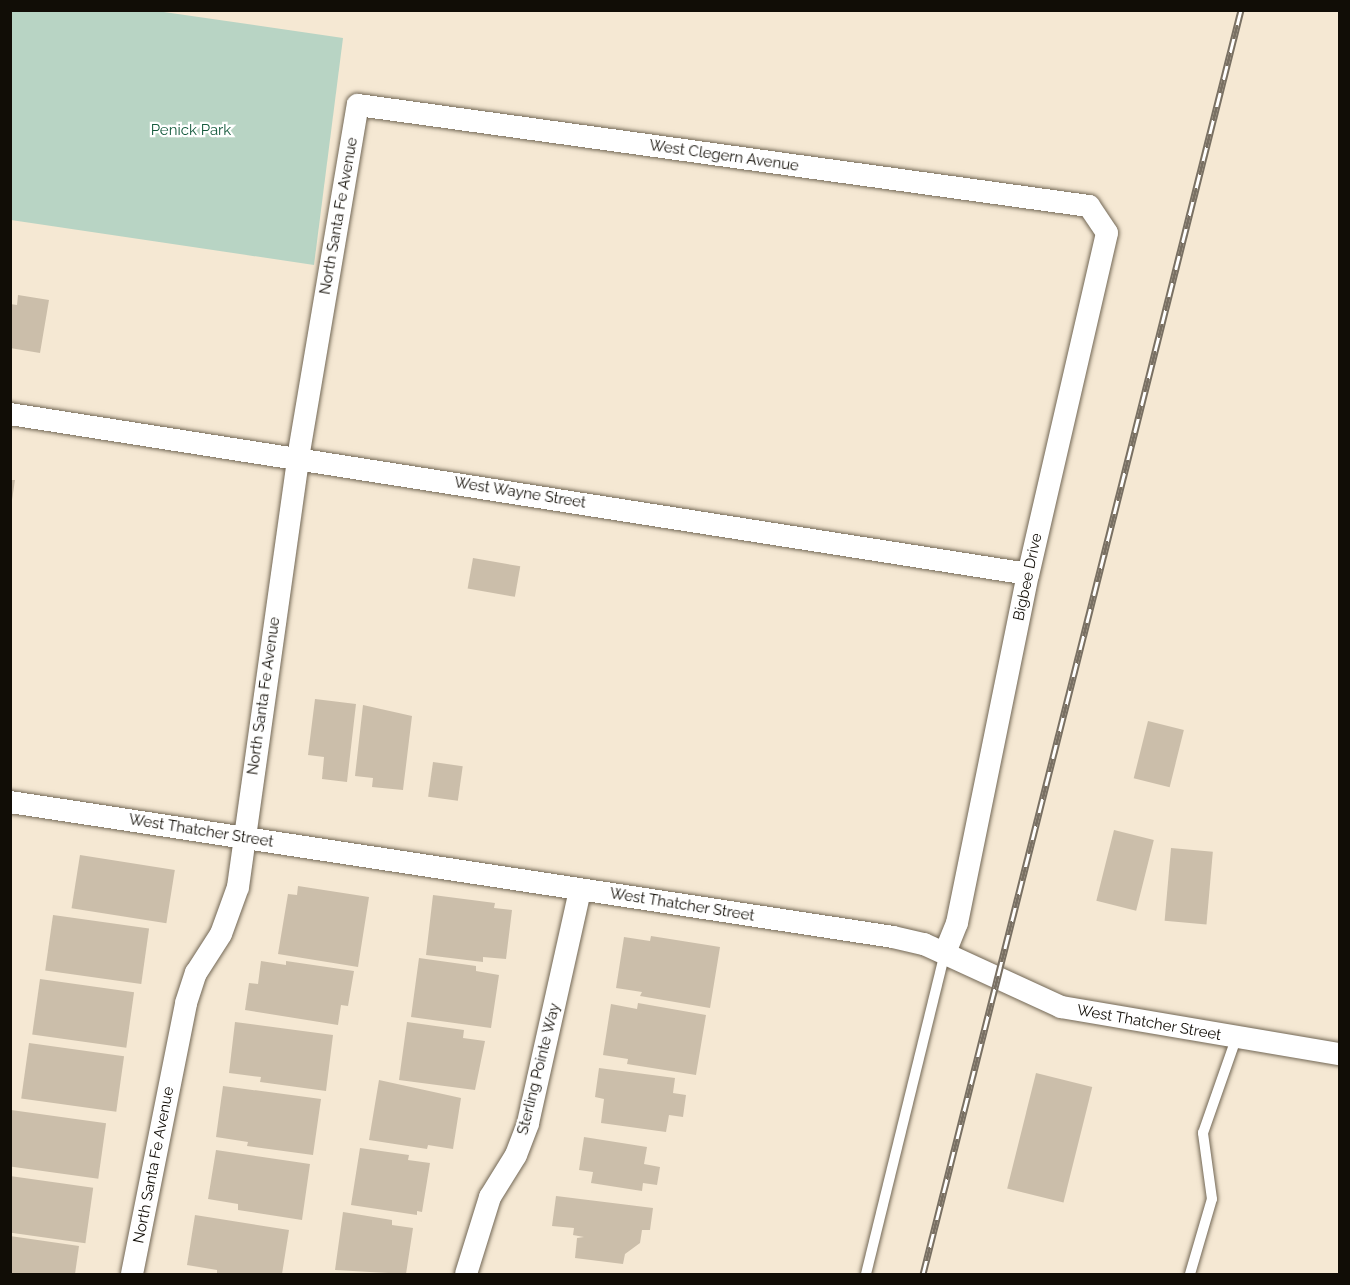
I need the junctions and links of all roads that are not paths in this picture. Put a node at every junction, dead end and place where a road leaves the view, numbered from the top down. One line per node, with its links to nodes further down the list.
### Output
1 (358, 105): 2 (street, West Clegern Avenue); 4 (street, North Santa Fe Avenue)
2 (1089, 206): 5 (street, Bigbee Drive)
3 (10, 414): 4 (street, West Wayne Street)
4 (298, 458): 5 (street, West Wayne Street); 7 (street, North Santa Fe Avenue)
5 (1028, 574): 9 (street, Bigbee Drive)
6 (10, 802): 7 (street, West Thatcher Street)
7 (244, 837): 8 (street, West Thatcher Street); 12 (street, North Santa Fe Avenue)
8 (580, 890): 9 (street, West Thatcher Street); 13 (street, Sterling Pointe Way)
9 (945, 953): 10 (street, West Thatcher Street); 14 (lane)
10 (1236, 1039): 11 (street, West Thatcher Street); 15 (lane)
11 (1340, 1054)
12 (132, 1275)
13 (466, 1275)
14 (866, 1275)
15 (1190, 1275)

